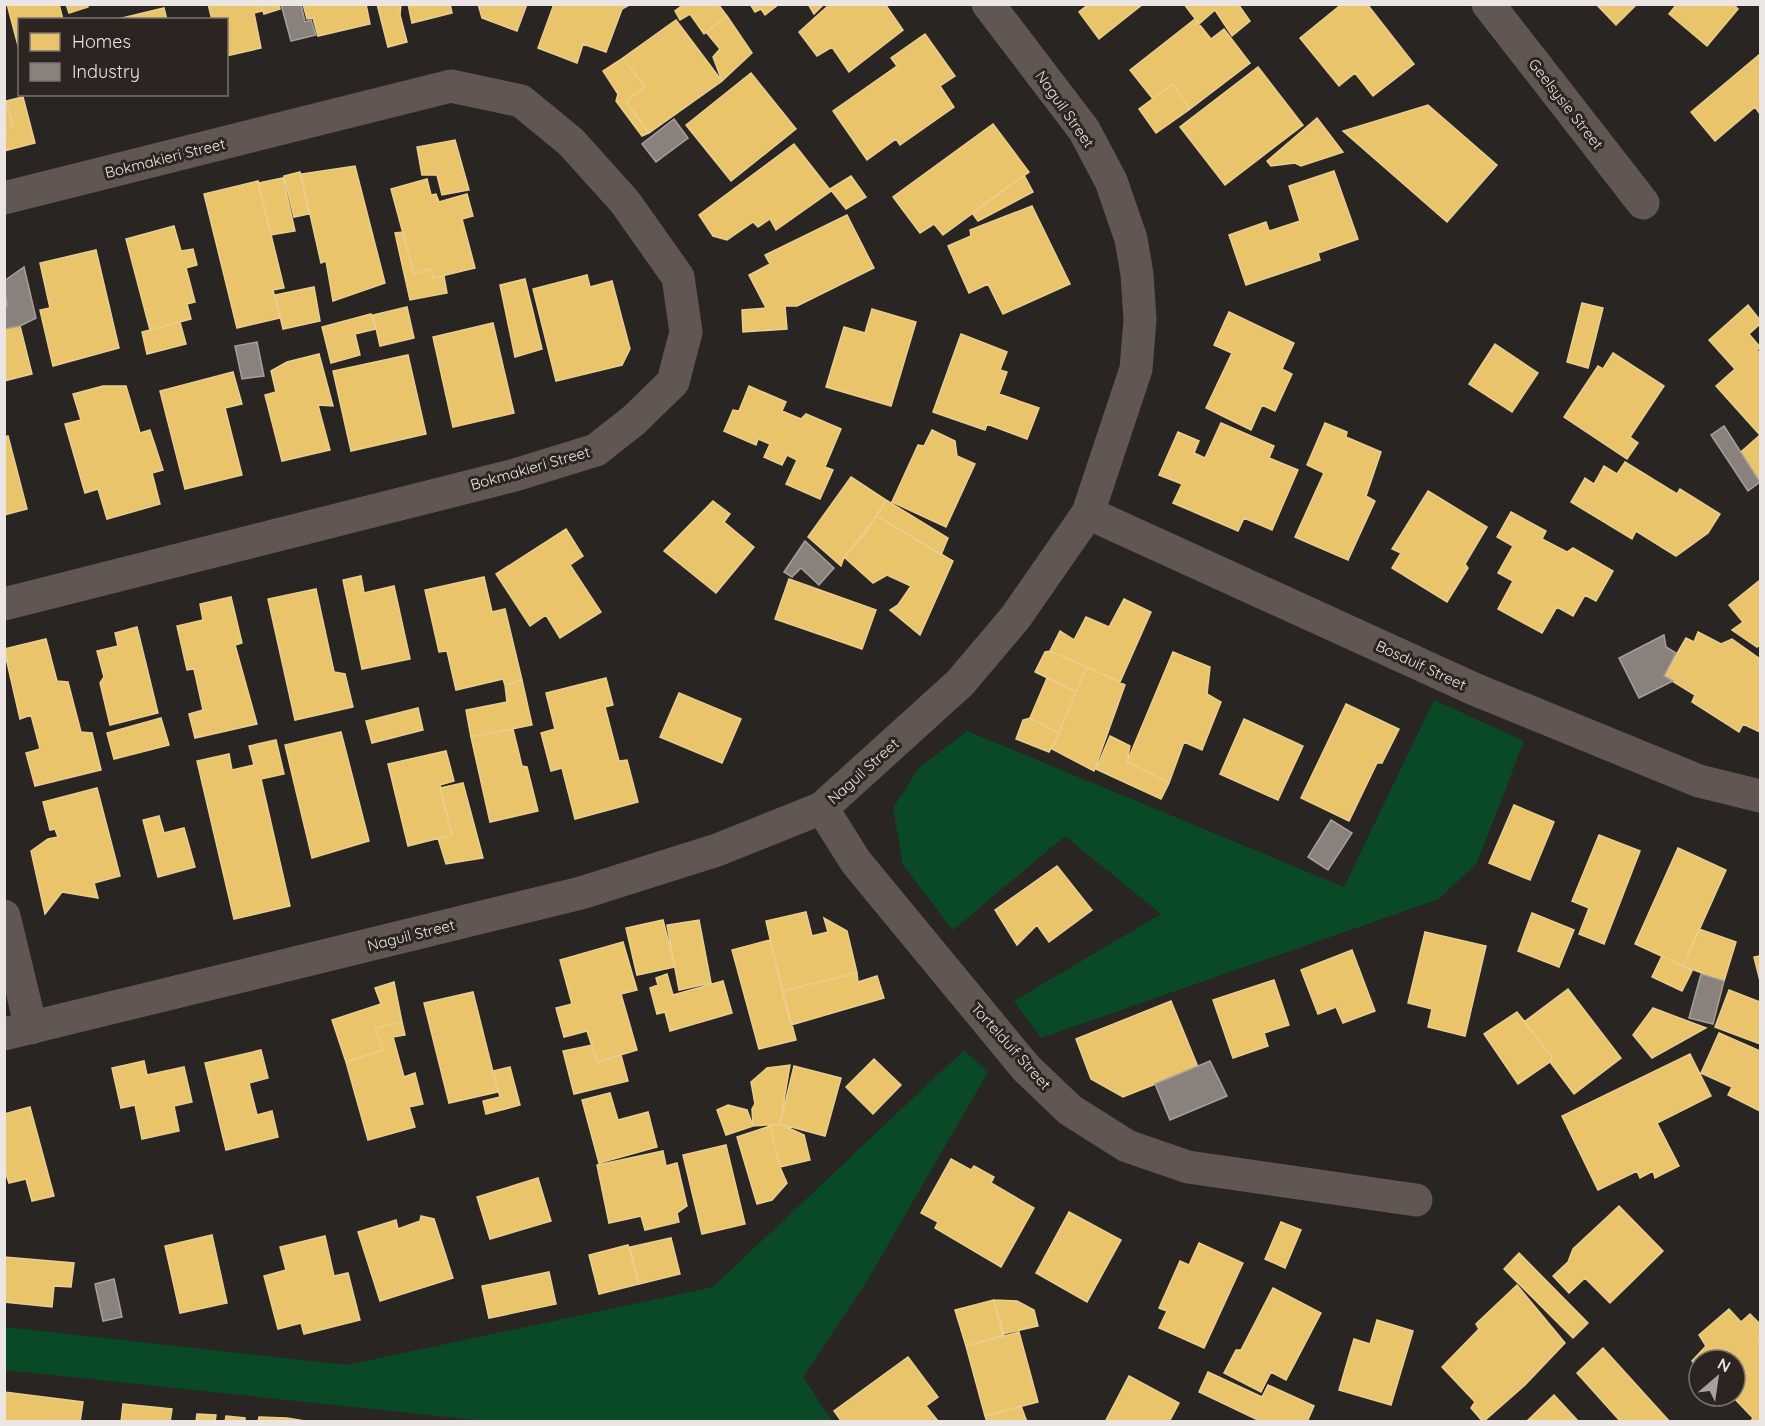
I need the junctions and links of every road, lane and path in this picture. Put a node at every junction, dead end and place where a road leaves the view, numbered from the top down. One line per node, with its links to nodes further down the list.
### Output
1 (988, 4): 5 (street, Naguil Street)
2 (1488, 4): 4 (street, Geelsysie Street)
3 (4, 198): 6 (street, Bokmakieri Street)
4 (1643, 202)
5 (1088, 513): 7 (street, Bosduif Street); 8 (street, Naguil Street)
6 (4, 604)
7 (1761, 796)
8 (822, 808): 10 (street, Naguil Street); 11 (street, Tortelduif Street)
9 (4, 916): 10 (street)
10 (18, 1031)
11 (1416, 1200)

